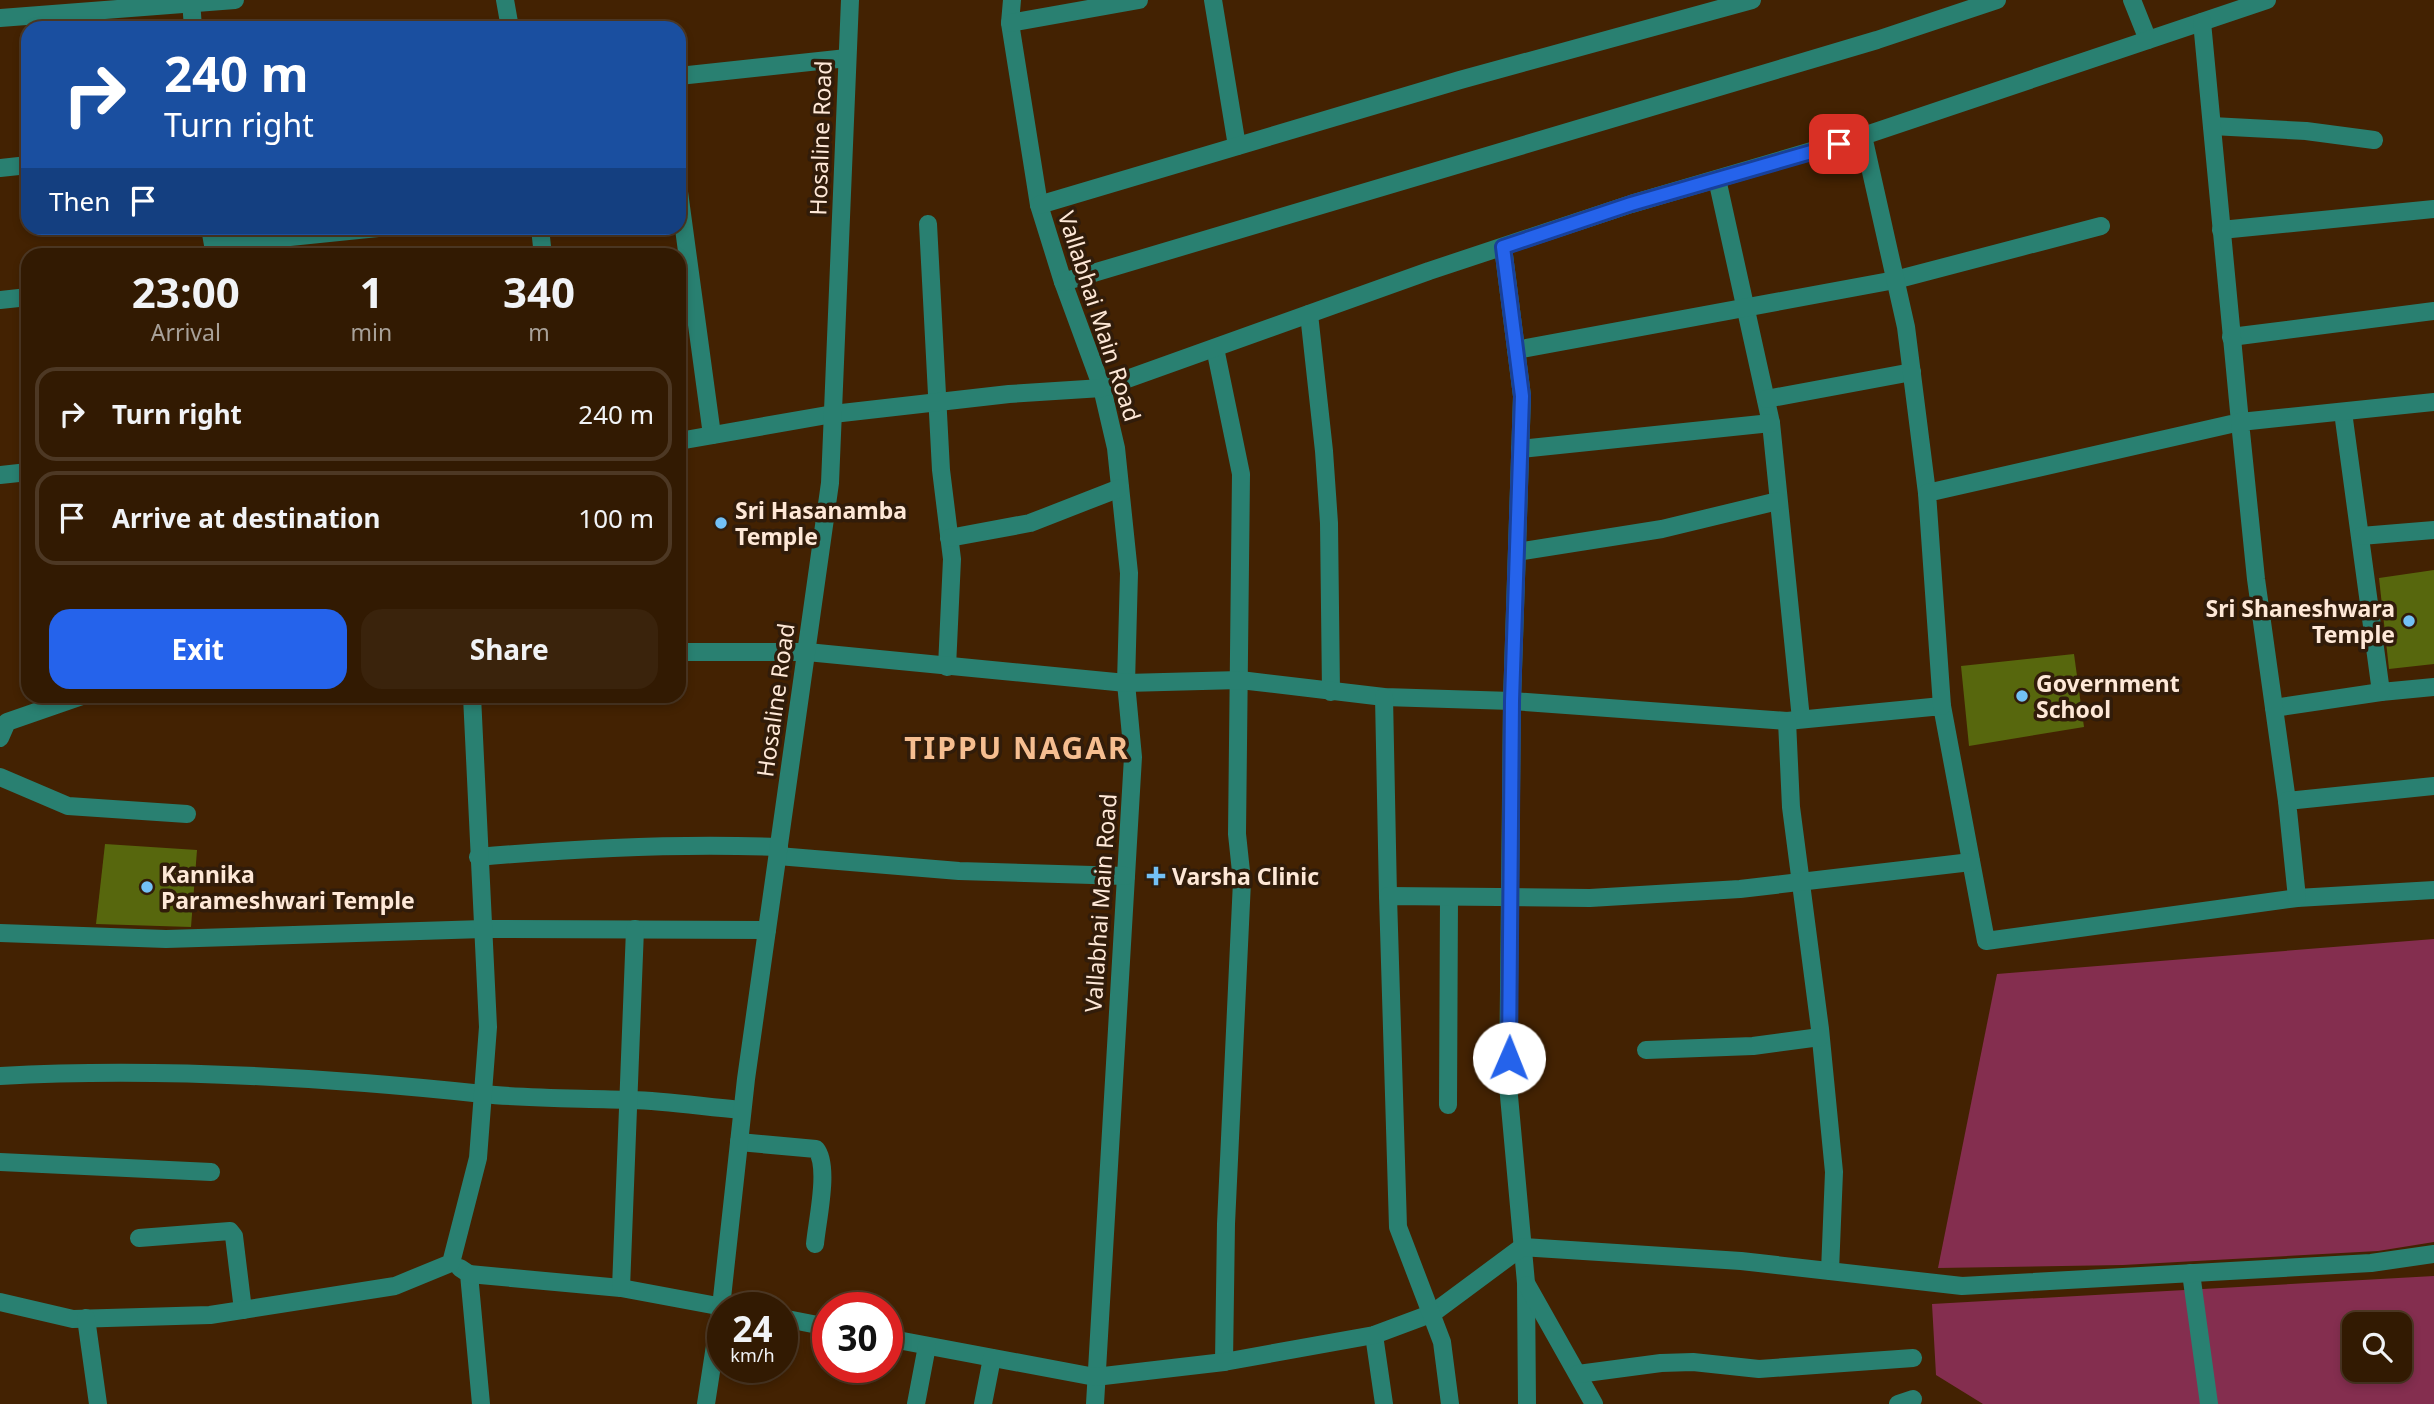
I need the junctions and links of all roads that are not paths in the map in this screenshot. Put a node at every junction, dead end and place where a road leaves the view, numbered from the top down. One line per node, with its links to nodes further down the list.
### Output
1 (235, 0): 11 (street)
2 (505, 0): 14 (street)
3 (850, 0): 18 (street, Hosaline Road)
4 (1012, 0): 16 (street, Vallabhai Main Road)
5 (1139, 0): 16 (street)
6 (1213, 0): 23 (street)
7 (1752, 0): 23 (street)
8 (1997, 0): 37 (street)
9 (2132, 0): 17 (street)
10 (2267, 0): 15 (street)
11 (191, 2): 12 (street); 13 (street)
12 (0, 18)
13 (192, 21)
14 (509, 21)
15 (2202, 22): 17 (street); 20 (street)
16 (1010, 23): 27 (street, Vallabhai Main Road)
17 (2148, 40): 21 (street)
18 (848, 58): 19 (street); 52 (street, Hosaline Road)
19 (686, 75)
20 (2212, 126): 22 (street); 31 (street)
21 (1863, 136): 26 (street); 36 (street)
22 (2374, 140)
23 (1237, 146): 27 (street)
24 (21, 166): 25 (street)
25 (0, 168)
26 (1717, 179): 35 (street); 40 (street)
27 (1039, 205): 37 (street, Vallabhai Main Road)
28 (2434, 209): 31 (street)
29 (928, 224): 49 (street)
30 (2101, 226): 36 (street)
31 (2221, 230): 43 (street)
32 (301, 235): 34 (street)
33 (685, 235): 55 (street)
34 (213, 243)
35 (1503, 247): 42 (street); 45 (street)
36 (1895, 280): 40 (street); 46 (street)
37 (1063, 282): 47 (street, Vallabhai Main Road)
38 (21, 298): 39 (street)
39 (0, 300)
40 (1746, 309): 45 (street); 48 (street)
41 (2434, 311): 43 (street)
42 (1309, 314): 44 (street); 73 (street)
43 (2231, 337): 53 (street)
44 (1215, 348): 47 (street); 70 (street)
45 (1516, 350): 57 (street)
46 (1912, 372): 48 (street); 61 (street)
47 (1102, 388): 49 (street); 60 (street, Vallabhai Main Road)
48 (1766, 399): 54 (street)
49 (937, 402): 52 (street); 65 (street)
50 (2434, 402): 51 (street)
51 (2343, 412): 53 (street); 64 (street)
52 (833, 414): 55 (street); 68 (street, Hosaline Road)
53 (2240, 422): 61 (street); 80 (street)
54 (1771, 423): 57 (street); 62 (street)
55 (712, 435): 56 (street)
56 (686, 439)
57 (1520, 449): 66 (street)
58 (21, 473): 59 (street)
59 (0, 475)
60 (1120, 488): 65 (street); 71 (street, Vallabhai Main Road)
61 (1927, 494): 79 (street)
62 (1778, 501): 66 (street); 81 (street)
63 (2434, 530): 64 (street)
64 (2361, 536): 74 (street)
65 (949, 538): 69 (street)
66 (1517, 552): 76 (street)
67 (686, 652): 68 (street)
68 (807, 652): 69 (street); 87 (street, Hosaline Road)
69 (947, 667): 71 (street)
70 (1240, 680): 71 (street); 73 (street); 132 (street)
71 (1126, 683): 90 (street, Vallabhai Main Road)
72 (2434, 687): 74 (street)
73 (1331, 692): 75 (street)
74 (2381, 692): 80 (street)
75 (1384, 697): 76 (street); 93 (street)
76 (1512, 701): 81 (street); 95 (street)
77 (62, 703): 82 (street)
78 (472, 703): 88 (street)
79 (1941, 706): 81 (street); 89 (street)
80 (2274, 708): 85 (street)
81 (1794, 720): 91 (street)
82 (0, 738)
83 (0, 777): 86 (street)
84 (2434, 786): 85 (street)
85 (2287, 801): 96 (street)
86 (187, 814)
87 (778, 852): 88 (street); 90 (street); 99 (street, Hosaline Road)
88 (478, 858): 97 (street)
89 (1971, 862): 91 (street); 96 (street)
90 (1126, 876): 134 (street, Vallabhai Main Road)
91 (1800, 882): 95 (street); 101 (street)
92 (2434, 890): 96 (street)
93 (1388, 896): 94 (street); 125 (street)
94 (1449, 897): 95 (street); 106 (street)
95 (1511, 897): 113 (street)
96 (2297, 898)
97 (483, 929): 98 (street); 100 (street); 104 (street)
98 (635, 929): 99 (street); 105 (street)
99 (767, 930): 107 (street, Hosaline Road)
100 (0, 933)
101 (1820, 1037): 102 (street); 116 (street)
102 (1646, 1050)
103 (0, 1076): 104 (street)
104 (483, 1094): 105 (street); 115 (street)
105 (631, 1100): 107 (street); 120 (street)
106 (1448, 1105)
107 (742, 1110): 108 (street, Hosaline Road)
108 (739, 1142): 112 (street); 121 (street, Hosaline Road)
109 (0, 1162): 110 (street)
110 (211, 1172)
111 (139, 1238): 124 (street)
112 (815, 1244)
113 (1522, 1247): 116 (street); 119 (street); 125 (street)
114 (2434, 1254): 117 (street)
115 (451, 1262): 118 (street); 124 (street)
116 (1830, 1271): 117 (street)
117 (2191, 1273): 146 (street)
118 (469, 1274): 120 (street); 137 (street)
119 (1526, 1283): 133 (street); 144 (street)
120 (621, 1288): 123 (street)
121 (724, 1292)
122 (0, 1302): 126 (street)
123 (707, 1304)
124 (243, 1310): 126 (street)
125 (1433, 1313): 127 (street); 143 (street)
126 (86, 1318): 136 (street)
127 (1374, 1335): 132 (street); 142 (street)
128 (903, 1341): 129 (street)
129 (927, 1346): 130 (street); 139 (street)
130 (992, 1358): 134 (street); 140 (street)
131 (1913, 1358): 133 (street)
132 (1224, 1362): 134 (street)
133 (1578, 1374): 145 (street)
134 (1095, 1377): 141 (street, Vallabhai Main Road)
135 (709, 1383): 138 (street, Hosaline Road)
136 (99, 1404)
137 (481, 1404)
138 (706, 1404)
139 (916, 1404)
140 (983, 1404)
141 (1095, 1404)
142 (1384, 1404)
143 (1450, 1404)
144 (1527, 1404)
145 (1594, 1404)
146 (2209, 1404)

